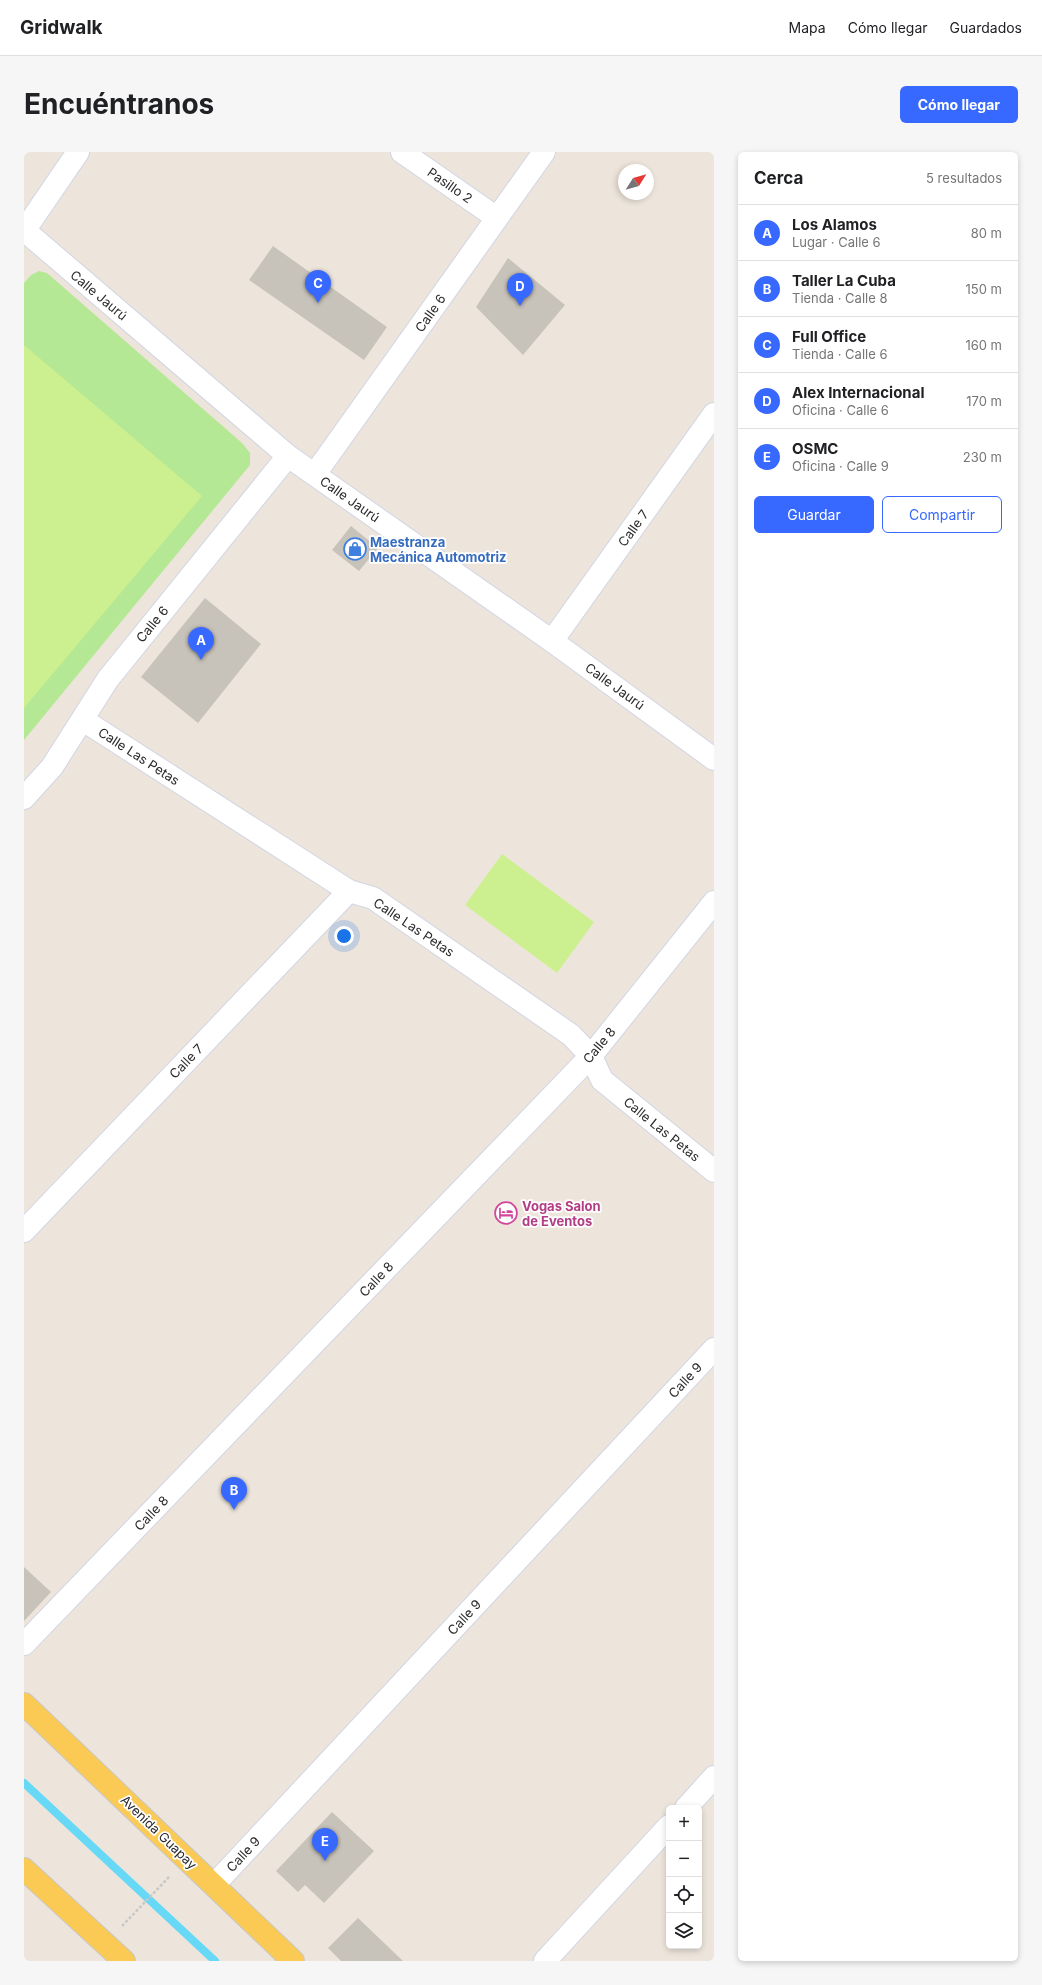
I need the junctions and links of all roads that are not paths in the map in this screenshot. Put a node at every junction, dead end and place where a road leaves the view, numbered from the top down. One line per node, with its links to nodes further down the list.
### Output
1 (78, 152): 5 (street)
2 (402, 152): 4 (street, Pasillo 2)
3 (544, 152): 4 (street, Calle 6)
4 (497, 218): 8 (street, Calle 6)
5 (24, 231): 7 (street, Calle Jaurú)
6 (714, 414): 9 (street, Calle 7)
7 (288, 456): 8 (street, Calle Jaurú); 10 (street, Calle 6)
8 (314, 474): 9 (street, Calle Jaurú)
9 (552, 641): 11 (street, Calle Jaurú)
10 (83, 720): 12 (street, Calle 6); 13 (street, Calle Las Petas)
11 (714, 759)
12 (24, 798)
13 (349, 891): 15 (street, Calle Las Petas); 17 (street, Calle 7)
14 (714, 902): 15 (street, Calle 8)
15 (591, 1056): 16 (street, Calle Las Petas); 19 (street, Calle 8)
16 (714, 1171)
17 (24, 1231)
18 (714, 1349): 25 (street, Calle 9)
19 (24, 1644)
20 (24, 1704): 25 (main road, Avenida Guapay)
21 (714, 1777): 22 (street)
22 (689, 1805)
23 (666, 1829): 28 (street)
24 (24, 1869): 26 (main road)
25 (214, 1885): 27 (main road, Avenida Guapay)
26 (124, 1961)
27 (293, 1961)
28 (545, 1961)

